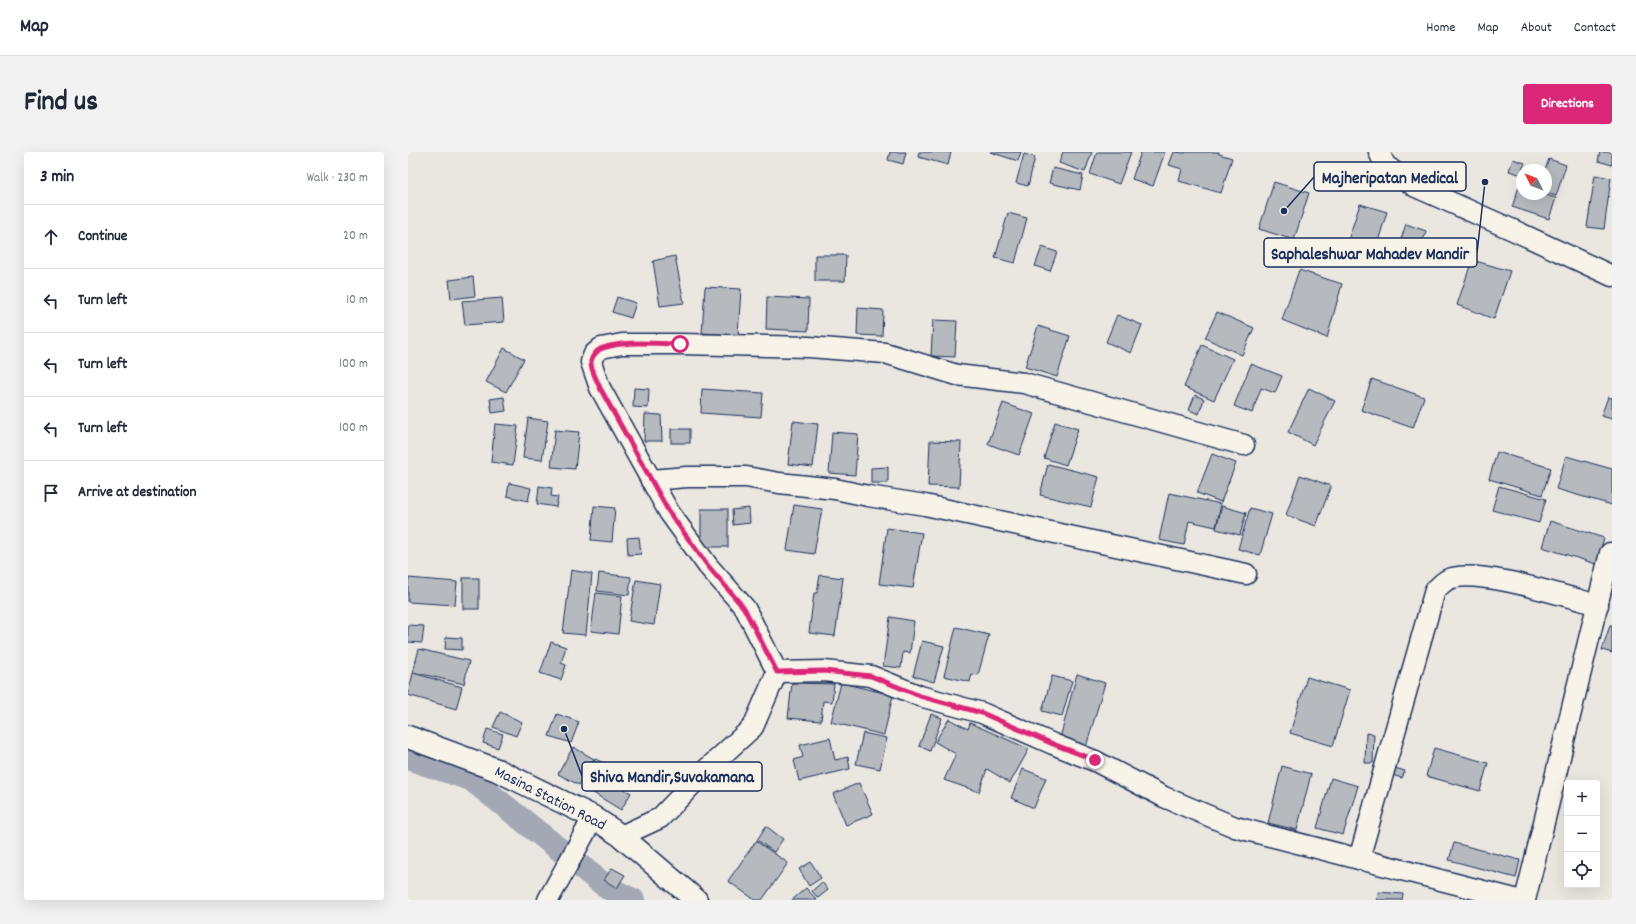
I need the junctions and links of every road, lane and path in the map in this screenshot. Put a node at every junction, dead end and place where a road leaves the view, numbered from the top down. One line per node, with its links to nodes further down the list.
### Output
1 (1379, 152): 2 (street)
2 (1612, 276)
3 (1244, 444): 4 (street)
4 (651, 480): 6 (street); 8 (street)
5 (1612, 553): 7 (street)
6 (1246, 574)
7 (1598, 605): 12 (street); 16 (street)
8 (777, 672): 11 (street); 12 (street)
9 (408, 737): 10 (street, Masina Station Road)
10 (593, 817): 11 (street, Masina Station Road); 13 (street)
11 (621, 836): 14 (street, Masina Station Road)
12 (1360, 859): 15 (street)
13 (548, 900)
14 (696, 900)
15 (1518, 900)
16 (1525, 900)

